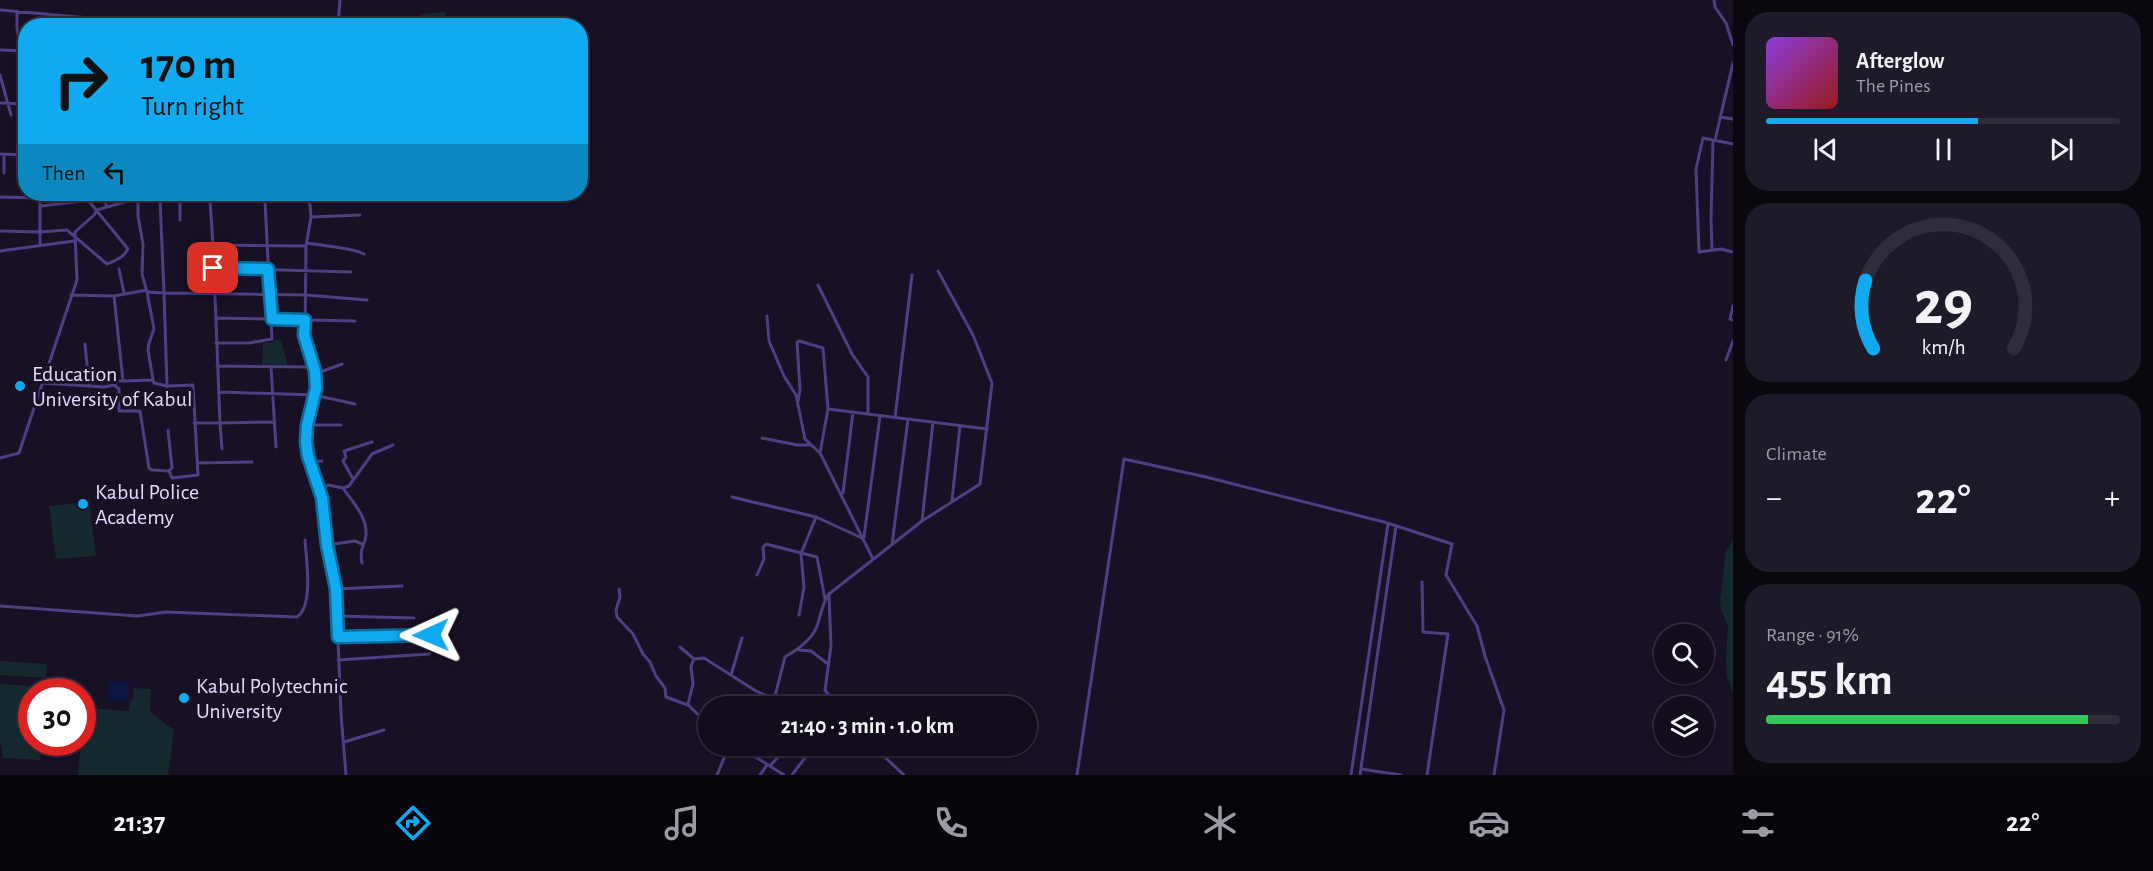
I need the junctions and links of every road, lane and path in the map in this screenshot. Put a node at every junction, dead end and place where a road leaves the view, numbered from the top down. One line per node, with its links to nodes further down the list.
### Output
1 (340, 0): 6 (street)
2 (1713, 0): 8 (street)
3 (0, 10): 4 (street)
4 (17, 11): 5 (street); 7 (street)
5 (81, 18)
6 (339, 18)
7 (18, 33)
8 (1733, 45)
9 (0, 50): 10 (street)
10 (18, 51)
11 (1733, 63): 17 (street)
12 (0, 75): 14 (street)
13 (0, 103): 14 (street)
14 (6, 103): 15 (street); 16 (street)
15 (18, 104)
16 (10, 115)
17 (1720, 117): 18 (street); 19 (street)
18 (1733, 119)
19 (1714, 140): 20 (street); 53 (street); 53 (street)
20 (1733, 144)
21 (2, 154): 22 (street); 23 (street)
22 (18, 155)
23 (4, 173)
24 (0, 197): 25 (street)
25 (18, 197)
26 (40, 201): 39 (street)
27 (89, 201): 41 (street)
28 (105, 201): 40 (street)
29 (124, 201): 40 (street)
30 (138, 201): 65 (street)
31 (160, 201): 66 (street)
32 (180, 201): 33 (street); 44 (street)
33 (203, 201)
34 (210, 201): 50 (street)
35 (263, 201): 36 (street); 52 (street)
36 (276, 201): 37 (street)
37 (308, 201): 43 (street)
38 (75, 202): 39 (street)
39 (40, 206): 46 (street)
40 (107, 207): 41 (street)
41 (97, 210): 47 (street); 47 (street)
42 (360, 215): 43 (street)
43 (311, 217): 49 (street)
44 (180, 220)
45 (0, 231): 46 (street)
46 (40, 232): 47 (street); 51 (street)
47 (74, 234): 48 (street)
48 (74, 241): 51 (street); 70 (street)
49 (307, 244): 52 (street); 56 (street); 60 (street)
50 (213, 245): 52 (street); 58 (street)
51 (40, 246): 54 (street)
52 (267, 246): 59 (street)
53 (1713, 250): 55 (street)
54 (0, 251)
55 (1733, 252)
56 (364, 254)
57 (119, 268): 67 (street)
58 (213, 268): 59 (street); 68 (street)
59 (268, 269): 60 (street); 69 (street)
60 (306, 270): 62 (street); 71 (street)
61 (938, 271): 116 (street)
62 (351, 272)
63 (912, 274): 106 (street)
64 (818, 285): 104 (street)
65 (147, 291): 66 (street); 67 (street); 90 (street)
66 (164, 293): 68 (street); 95 (street)
67 (124, 294): 72 (street)
68 (215, 294): 69 (street); 76 (street)
69 (270, 294): 71 (street); 77 (street)
70 (71, 295): 72 (street); 92 (street)
71 (306, 295): 73 (street); 78 (street)
72 (114, 296): 91 (street)
73 (367, 300)
74 (1733, 306): 79 (street)
75 (767, 316): 100 (street)
76 (216, 318): 77 (street); 82 (street)
77 (272, 319): 78 (street); 82 (street)
78 (305, 320): 80 (street); 88 (street)
79 (1733, 320)
80 (355, 321)
81 (1733, 341): 84 (street)
82 (216, 343): 86 (street)
83 (85, 344): 94 (street)
84 (1733, 355)
85 (342, 364): 89 (street)
86 (217, 366): 87 (street); 96 (street)
87 (271, 367): 88 (street); 97 (street)
88 (314, 368): 89 (street)
89 (315, 374): 98 (street)
90 (153, 380): 91 (street); 95 (street)
91 (123, 381): 93 (street)
92 (42, 383): 94 (street); 124 (street)
93 (114, 385): 94 (street); 129 (street)
94 (88, 386)
95 (167, 386): 99 (street); 110 (street)
96 (219, 392): 97 (street); 111 (street)
97 (273, 394): 98 (street); 108 (street)
98 (314, 395): 101 (street); 112 (street)
99 (168, 401)
100 (797, 403): 102 (street); 120 (street)
101 (355, 404)
102 (828, 409): 103 (street); 123 (street)
103 (853, 412): 104 (street); 133 (street)
104 (868, 414): 105 (street)
105 (880, 416): 106 (street); 140 (street)
106 (895, 418): 107 (street)
107 (908, 419): 109 (street); 143 (street)
108 (274, 422): 111 (street); 121 (street)
109 (933, 422): 114 (street); 137 (street)
110 (194, 423): 111 (street); 128 (street)
111 (220, 423): 122 (street)
112 (307, 425): 113 (street); 127 (street)
113 (341, 425)
114 (960, 426): 116 (street); 135 (street)
115 (168, 429): 129 (street)
116 (987, 429): 135 (street)
117 (762, 438): 120 (street)
118 (372, 441): 130 (street)
119 (393, 445): 130 (street)
120 (810, 445): 123 (street)
121 (276, 447)
122 (222, 449)
123 (820, 453): 133 (street)
124 (0, 458)
125 (322, 461): 127 (street)
126 (252, 462): 128 (street)
127 (310, 462): 132 (street)
128 (197, 463): 129 (street)
129 (169, 471)
130 (353, 479): 131 (street)
131 (344, 488): 132 (street); 142 (street)
132 (320, 491): 144 (street)
133 (843, 495): 140 (street)
134 (732, 497): 136 (street)
135 (952, 500): 137 (street)
136 (816, 517): 140 (street); 145 (street)
137 (922, 521): 143 (street)
138 (1388, 524): 139 (street); 189 (street); 190 (street)
139 (1396, 526): 182 (street); 194 (street)
140 (864, 539): 146 (street)
141 (305, 540): 155 (street)
142 (362, 544): 144 (street); 147 (street)
143 (892, 544): 146 (street)
144 (327, 545): 151 (street)
145 (801, 554): 148 (street); 154 (street); 156 (street)
146 (873, 559): 153 (street)
147 (362, 562)
148 (757, 575)
149 (1422, 582): 193 (street)
150 (402, 586): 151 (street)
151 (336, 589): 157 (street)
152 (619, 589): 172 (street)
153 (829, 594): 154 (street); 167 (street)
154 (825, 599): 163 (street)
155 (0, 606)
156 (799, 615)
157 (337, 616): 158 (street); 160 (street)
158 (414, 618)
159 (431, 635): 160 (street)
160 (338, 637): 166 (street)
161 (742, 638): 168 (street)
162 (680, 647): 165 (street)
163 (798, 650): 167 (street); 170 (street)
164 (429, 654): 166 (street)
165 (694, 659): 168 (street); 172 (street)
166 (338, 660): 175 (street)
167 (828, 664): 171 (street)
168 (731, 675): 169 (street)
169 (767, 696)
170 (775, 696)
171 (830, 696)
172 (688, 705): 173 (street)
173 (698, 714)
174 (384, 730): 175 (street)
175 (344, 742): 183 (street)
176 (724, 756): 184 (street)
177 (754, 756): 181 (street)
178 (778, 756): 181 (street)
179 (806, 756): 187 (street)
180 (884, 756): 188 (street)
181 (769, 765): 185 (street); 186 (street)
182 (1361, 769): 191 (street); 192 (street)
183 (346, 775)
184 (717, 775)
185 (760, 775)
186 (784, 775)
187 (792, 775)
188 (904, 775)
189 (1077, 775)
190 (1351, 775)
191 (1360, 775)
192 (1401, 775)
193 (1427, 775)
194 (1494, 775)

